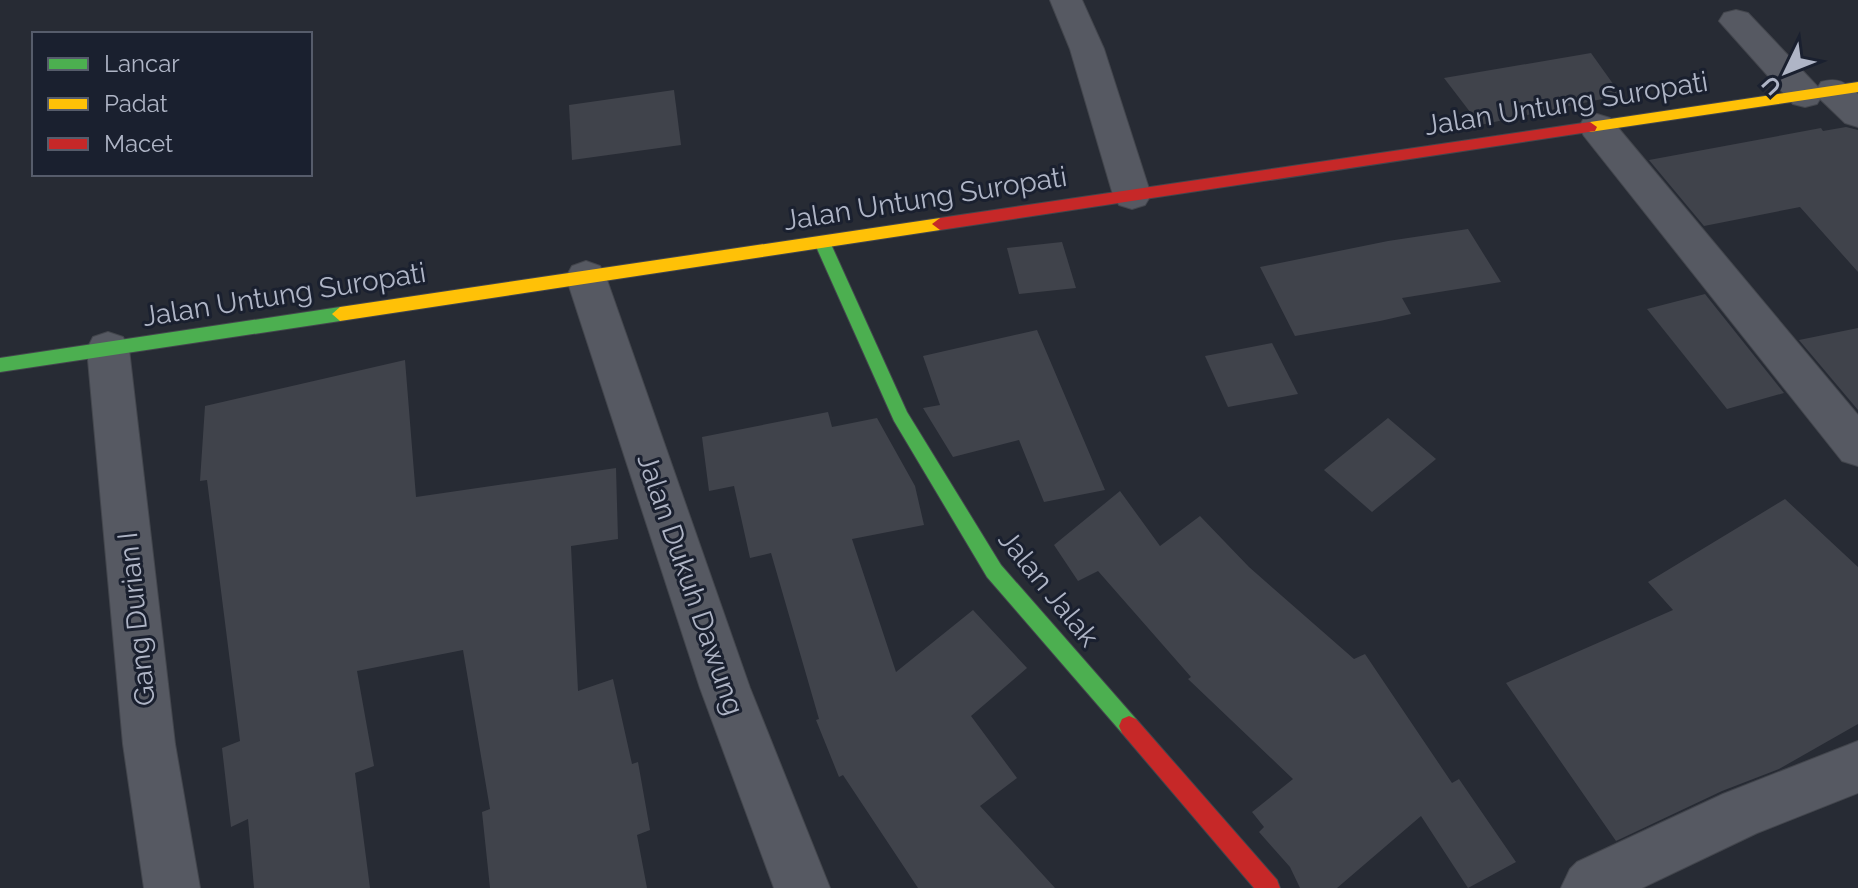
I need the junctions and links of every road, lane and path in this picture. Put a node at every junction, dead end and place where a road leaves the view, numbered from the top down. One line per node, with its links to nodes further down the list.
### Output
1 (1066, 0): 5 (street)
2 (1736, 21): 3 (street)
3 (1838, 97): 4 (main road, Jalan Untung Suropati)
4 (1597, 127): 5 (main road, Jalan Untung Suropati); 10 (street)
5 (1132, 195): 6 (main road, Jalan Untung Suropati)
6 (822, 242): 7 (main road, Jalan Untung Suropati); 14 (main road, Jalan Jalak)
7 (586, 277): 8 (main road, Jalan Untung Suropati); 13 (street, Jalan Dukuh Dawung)
8 (108, 349): 9 (main road, Jalan Untung Suropati); 12 (street, Gang Durian I)
9 (0, 365)
10 (1858, 447)
11 (1858, 767): 15 (street)
12 (172, 888)
13 (802, 888)
14 (1269, 888)
15 (1589, 888)

